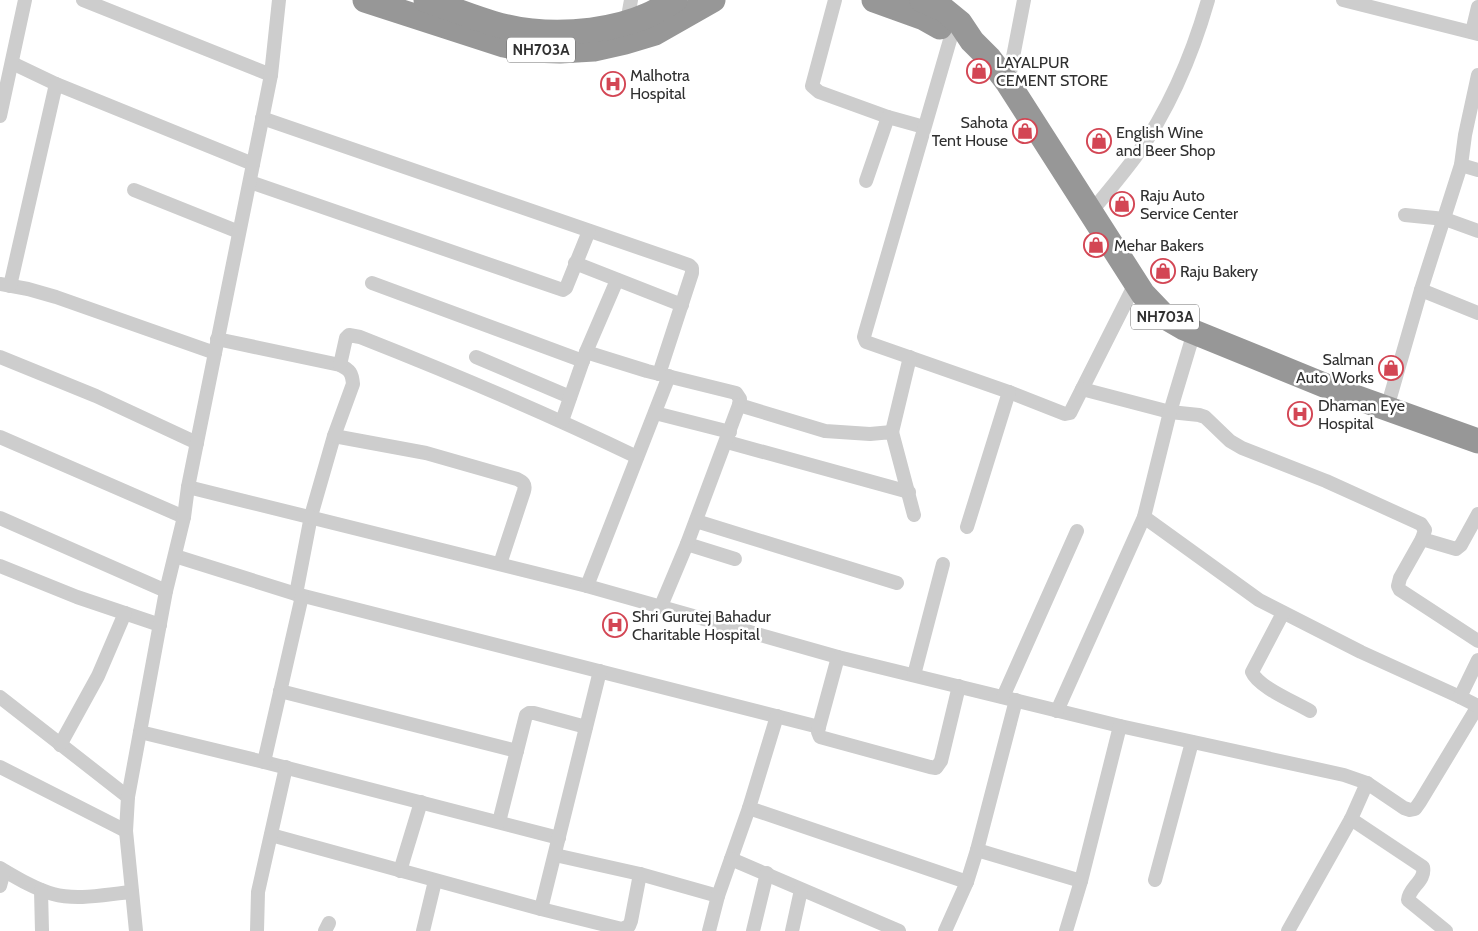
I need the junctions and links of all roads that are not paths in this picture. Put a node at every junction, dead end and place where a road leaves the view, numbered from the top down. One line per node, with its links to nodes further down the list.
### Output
1 (25, 0): 19 (street)
2 (82, 0): 20 (street)
3 (279, 0): 20 (street)
4 (365, 0): 7 (highway, NH703A)
5 (426, 0): 14 (highway, NH703A)
6 (675, 0): 16 (highway, NH703A)
7 (713, 0)
8 (835, 0): 25 (street)
9 (874, 0): 18 (highway, NH703A)
10 (922, 0): 18 (highway, NH703A)
11 (1024, 0): 22 (street)
12 (1208, 0): 35 (street)
13 (1343, 0): 17 (street)
14 (455, 4): 16 (highway, NH703A)
15 (1478, 8): 17 (street)
16 (629, 11)
17 (1475, 33)
18 (962, 37): 22 (highway, NH703A); 27 (street)
19 (12, 63): 23 (street); 24 (street)
20 (271, 75): 26 (street)
21 (1478, 75): 28 (street)
22 (1008, 83): 35 (highway, NH703A)
23 (56, 84): 29 (street); 45 (street)
24 (0, 116)
25 (888, 117): 27 (street); 32 (street)
26 (262, 118): 29 (street); 38 (street)
27 (924, 127): 54 (street)
28 (1471, 137): 30 (street)
29 (254, 164): 33 (street)
30 (1461, 165): 31 (street); 37 (street)
31 (1478, 170)
32 (866, 181)
33 (250, 182): 40 (street); 41 (street)
34 (134, 190): 40 (street)
35 (1091, 212): 43 (highway, NH703A)
36 (1405, 215): 37 (street)
37 (1445, 219): 39 (street); 46 (street)
38 (589, 231): 41 (street); 47 (street)
39 (1478, 231)
40 (239, 232): 50 (street)
41 (575, 263): 42 (street)
42 (617, 280): 47 (street); 51 (street)
43 (1136, 282): 49 (highway, NH703A); 57 (street)
44 (372, 283): 51 (street)
45 (5, 286): 50 (street)
46 (1421, 290): 48 (street); 61 (street)
47 (682, 305): 56 (street)
48 (1478, 313)
49 (1194, 332): 61 (highway, NH703A); 62 (street)
50 (216, 346): 55 (street); 70 (street)
51 (585, 356): 56 (street); 59 (street)
52 (0, 357): 70 (street)
53 (476, 357): 59 (street)
54 (910, 357): 58 (street); 65 (street)
55 (340, 365): 64 (street); 66 (street)
56 (664, 375): 60 (street); 63 (street)
57 (1082, 390): 58 (street); 62 (street)
58 (1008, 392): 81 (street)
59 (570, 397): 64 (street)
60 (739, 405): 65 (street); 68 (street)
61 (1387, 408): 69 (highway, NH703A)
62 (1170, 412): 78 (street); 83 (street)
63 (655, 413): 68 (street); 71 (street)
64 (562, 421): 71 (street)
65 (892, 432): 73 (street)
66 (334, 436): 76 (street); 87 (street)
67 (0, 437): 77 (street)
68 (728, 437): 73 (street); 80 (street)
69 (1478, 441)
70 (198, 443): 72 (street)
71 (637, 457): 91 (street)
72 (188, 486): 76 (street); 77 (street)
73 (908, 492): 75 (street)
74 (1478, 514): 83 (street)
75 (914, 515)
76 (311, 516): 87 (street); 93 (street)
77 (184, 517): 85 (street)
78 (1144, 517): 96 (street); 110 (street)
79 (0, 518): 92 (street)
80 (696, 521): 84 (street); 90 (street)
81 (967, 527)
82 (1077, 531): 107 (street)
83 (1422, 539): 98 (street)
84 (687, 544): 86 (street); 94 (street)
85 (175, 556): 92 (street); 93 (street)
86 (735, 559)
87 (500, 564): 91 (street)
88 (943, 564): 102 (street)
89 (0, 566): 95 (street)
90 (897, 583)
91 (587, 586): 94 (street)
92 (166, 591): 97 (street)
93 (299, 595): 101 (street); 104 (street)
94 (661, 606): 99 (street)
95 (125, 613): 97 (street); 117 (street)
96 (1283, 613): 106 (street); 109 (street)
97 (160, 625): 115 (street)
98 (1478, 641)
99 (838, 657): 102 (street); 114 (street)
100 (1478, 660): 106 (street)
101 (600, 671): 111 (street); 113 (street)
102 (914, 675): 103 (street)
103 (959, 686): 107 (street); 114 (street)
104 (280, 692): 118 (street); 119 (street)
105 (0, 697): 117 (street)
106 (1460, 697): 108 (street)
107 (1009, 698): 110 (street); 131 (street)
108 (1478, 706): 122 (street)
109 (1310, 710)
110 (1057, 711): 112 (street)
111 (777, 716): 114 (street); 125 (street)
112 (1120, 726): 116 (street); 140 (street)
113 (586, 727): 118 (street); 130 (street)
114 (819, 727)
115 (140, 732): 119 (street); 123 (street)
116 (1192, 742): 122 (street); 138 (street)
117 (60, 745): 123 (street)
118 (517, 751): 127 (street)
119 (264, 762): 121 (street)
120 (0, 767): 128 (street)
121 (286, 767): 124 (street); 129 (street)
122 (1366, 783): 126 (street)
123 (128, 797): 128 (street)
124 (421, 802): 127 (street); 135 (street)
125 (749, 808): 133 (street); 141 (street)
126 (1351, 819): 158 (street); 159 (street)
127 (499, 822): 130 (street)
128 (126, 831): 145 (street)
129 (271, 835): 135 (street); 150 (street)
130 (559, 838): 132 (street)
131 (977, 850): 140 (street); 141 (street)
132 (555, 855): 137 (street); 147 (street)
133 (731, 858): 136 (street); 146 (street)
134 (2, 870): 142 (street); 143 (street)
135 (400, 871): 139 (street)
136 (767, 873): 144 (street); 153 (street)
137 (640, 874): 146 (street); 147 (street)
138 (1155, 880)
139 (435, 881): 147 (street); 151 (street)
140 (1081, 881): 157 (street)
141 (967, 882): 156 (street)
142 (0, 886)
143 (41, 890): 145 (street); 148 (street)
144 (801, 890): 154 (street); 155 (street)
145 (132, 892): 149 (street)
146 (718, 896): 152 (street)
147 (541, 910)
148 (42, 931)
149 (136, 931)
150 (256, 931)
151 (423, 931)
152 (709, 931)
153 (753, 931)
154 (792, 931)
155 (899, 931)
156 (945, 931)
157 (1066, 931)
158 (1288, 931)
159 (1446, 931)

